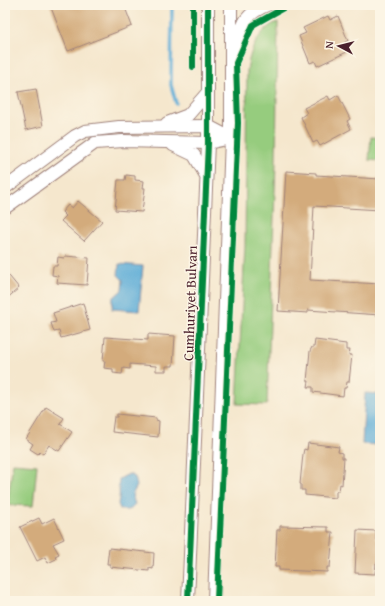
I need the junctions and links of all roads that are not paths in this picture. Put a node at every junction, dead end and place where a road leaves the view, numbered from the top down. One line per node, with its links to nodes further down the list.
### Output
1 (208, 5): 5 (street, Cumhuriyet Bulvarı)
2 (231, 5): 4 (street)
3 (267, 5): 4 (street)
4 (231, 65): 8 (street)
5 (208, 92): 6 (street); 7 (street, Cumhuriyet Bulvarı)
6 (154, 126): 7 (street); 12 (street)
7 (208, 126): 8 (street); 10 (street, Cumhuriyet Bulvarı)
8 (231, 138): 10 (street); 15 (street)
9 (162, 141): 10 (street); 11 (street); 13 (street)
10 (208, 143): 11 (street, Cumhuriyet Bulvarı)
11 (206, 176): 14 (street, Cumhuriyet Bulvarı)
12 (5, 188)
13 (5, 208)
14 (188, 601)
15 (214, 601)

